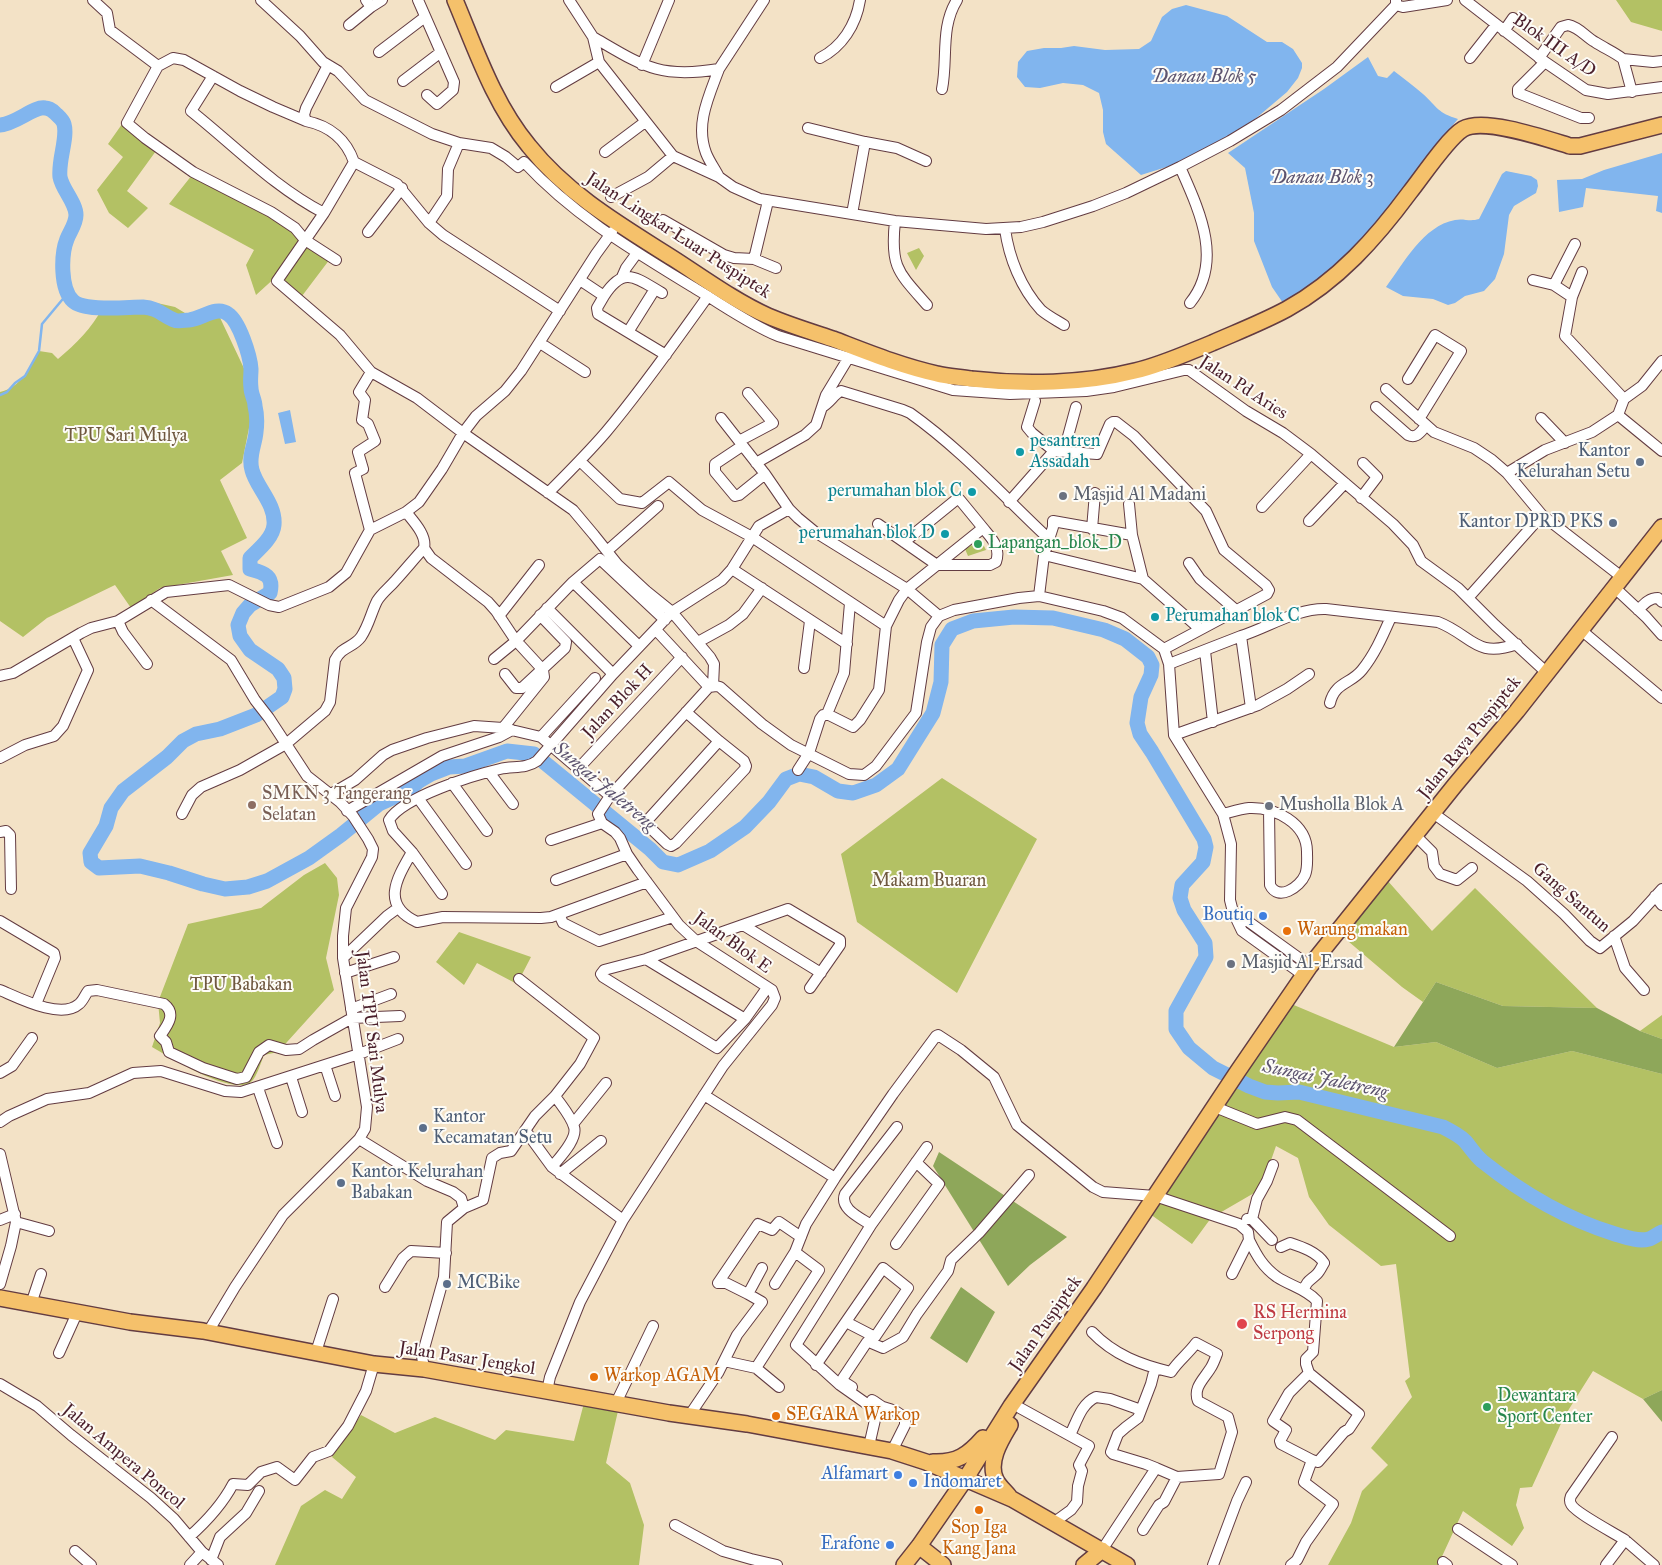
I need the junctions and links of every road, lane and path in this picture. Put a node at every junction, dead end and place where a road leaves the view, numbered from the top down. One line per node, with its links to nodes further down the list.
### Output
1 (93, 0): 30 (street)
2 (261, 0): 28 (street)
3 (382, 0): 14 (street)
4 (418, 0): 15 (street)
5 (455, 0): 61 (main road, Jalan Lingkar Luar Puspiptek)
6 (569, 0): 19 (street)
7 (669, 0): 29 (street)
8 (764, 0): 31 (street)
9 (860, 0): 22 (street)
10 (957, 0): 36 (street)
11 (1447, 0): 13 (street)
12 (1465, 0): 18 (street, Blok III A/D)
13 (1396, 2): 50 (street)
14 (369, 3): 17 (street)
15 (425, 17): 20 (street); 21 (street)
16 (1513, 18): 18 (street)
17 (349, 25)
18 (1500, 28): 23 (street); 25 (street, Blok III A/D)
19 (592, 37): 27 (street); 29 (street)
20 (378, 52)
21 (441, 52): 33 (street); 38 (street)
22 (820, 58)
23 (1470, 58)
24 (1623, 59): 25 (street); 26 (street); 37 (street)
25 (1542, 60): 37 (street, Blok III A/D); 39 (street)
26 (1662, 61)
27 (600, 62): 34 (street); 41 (street)
28 (328, 65): 40 (street); 45 (street)
29 (642, 65): 31 (street)
30 (158, 66): 32 (street); 63 (street)
31 (719, 69): 51 (street)
32 (213, 76): 40 (street); 55 (street)
33 (403, 81)
34 (556, 87)
35 (1662, 87): 37 (street, Blok III A/D)
36 (942, 89)
37 (1632, 92)
38 (427, 94)
39 (1589, 118)
40 (306, 121): 49 (street)
41 (645, 122): 46 (street); 47 (street)
42 (1662, 125): 61 (main road, Jalan Lingkar Luar Puspiptek)
43 (808, 128): 44 (street)
44 (865, 142): 48 (street); 56 (street)
45 (458, 143): 59 (street); 61 (street, Jalan Pd Aries)
46 (605, 152)
47 (673, 156): 51 (street); 53 (street)
48 (926, 161)
49 (354, 162): 52 (street); 55 (street)
50 (1180, 167): 60 (street); 77 (street)
51 (719, 177): 54 (street)
52 (402, 188): 59 (street); 62 (street)
53 (611, 197)
54 (768, 200): 56 (street); 66 (street)
55 (324, 213): 63 (street)
56 (852, 214): 58 (street)
57 (663, 220): 66 (street)
58 (895, 222): 60 (street); 78 (street)
59 (429, 223): 79 (street)
60 (1005, 229): 80 (street)
61 (614, 230): 65 (street, Jalan Pd Aries); 71 (street)
62 (368, 232)
63 (306, 240): 67 (street); 86 (street)
64 (1575, 244): 73 (street)
65 (636, 253): 70 (street); 75 (street, Jalan Pd Aries)
66 (754, 259): 68 (street)
67 (336, 260)
68 (776, 268)
69 (1582, 272): 76 (street)
70 (622, 278): 74 (street); 81 (street)
71 (580, 280): 74 (street); 79 (street)
72 (1533, 280): 73 (street)
73 (1554, 285): 76 (street)
74 (604, 296): 81 (street)
75 (708, 296): 83 (street); 84 (street, Jalan Pd Aries)
76 (1572, 297): 91 (street)
77 (1190, 304)
78 (927, 305)
79 (560, 311): 82 (street)
80 (1064, 325)
81 (628, 332): 83 (street)
82 (540, 343): 87 (street); 100 (street)
83 (666, 355): 106 (street)
84 (848, 357): 93 (street); 105 (street, Jalan Pd Aries)
85 (1662, 361): 91 (street)
86 (371, 372): 100 (street); 126 (street)
87 (586, 372)
88 (1408, 379): 99 (street)
89 (1386, 389): 99 (street)
90 (748, 393): 101 (street)
91 (1624, 399): 96 (street)
92 (1035, 401): 103 (street)
93 (822, 407): 107 (street); 115 (street)
94 (1076, 407): 103 (street)
95 (1376, 407): 99 (street)
96 (1618, 415): 102 (street); 104 (street)
97 (721, 418): 101 (street)
98 (1541, 418): 102 (street)
99 (1422, 422): 109 (street)
100 (463, 432): 112 (street); 120 (street)
101 (741, 443): 107 (street); 110 (street)
102 (1564, 443): 109 (street)
103 (1059, 451): 115 (street); 151 (street)
104 (1662, 451)
105 (1311, 454): 111 (street, Jalan Pd Aries); 118 (street)
106 (580, 461): 112 (street); 129 (street)
107 (756, 463): 110 (street)
108 (1363, 463): 114 (street)
109 (1507, 473): 121 (street)
110 (765, 474): 119 (street)
111 (1345, 483): 114 (street, Jalan Pd Aries); 122 (street)
112 (548, 493): 133 (street)
113 (1095, 493): 125 (street)
114 (1361, 498): 145 (street, Jalan Pd Aries)
115 (1010, 502): 130 (street)
116 (1129, 504): 128 (street)
117 (658, 506): 133 (street)
118 (1262, 507)
119 (789, 509): 129 (street); 143 (street)
120 (406, 512): 126 (street); 132 (street)
121 (1542, 515): 141 (street); 145 (street)
122 (1309, 521)
123 (878, 524): 131 (street)
124 (983, 528): 131 (street); 137 (street); 137 (street)
125 (1092, 529): 128 (street); 130 (street)
126 (370, 530): 146 (street)
127 (1661, 531): 141 (main road, Jalan Raya Puspiptek)
128 (1132, 535): 139 (street)
129 (752, 537): 138 (street); 148 (street)
130 (1048, 540): 134 (street)
131 (904, 542): 137 (street)
132 (424, 548): 152 (street); 195 (street)
133 (607, 551): 153 (street)
134 (1044, 555): 139 (street); 144 (street)
135 (1188, 563): 151 (street)
136 (540, 565): 152 (street)
137 (937, 565): 143 (street)
138 (732, 569): 142 (street); 153 (street)
139 (1143, 579): 159 (street)
140 (573, 582): 150 (street); 153 (street); 169 (street)
141 (1619, 583): 149 (street); 161 (main road, Jalan Raya Puspiptek)
142 (762, 588): 157 (street); 165 (street)
143 (907, 589): 154 (street); 158 (street)
144 (1039, 596): 154 (street); 170 (street)
145 (1468, 598): 168 (street, Jalan Pd Aries)
146 (151, 600): 156 (street); 195 (street)
147 (1662, 602): 149 (street)
148 (850, 603): 158 (street); 167 (street)
149 (1638, 610): 162 (street)
150 (544, 611): 166 (street); 177 (street); 180 (street)
151 (1237, 611): 159 (street)
152 (499, 616): 166 (street)
153 (669, 616): 160 (street); 165 (street)
154 (939, 616): 197 (street)
155 (1391, 617): 163 (street); 168 (street); 186 (street)
156 (118, 621): 164 (street); 174 (street)
157 (810, 621): 167 (street); 176 (street)
158 (886, 626): 189 (street)
159 (1200, 629): 170 (street)
160 (656, 630): 169 (street); 172 (street)
161 (1581, 630): 178 (main road, Jalan Raya Puspiptek); 185 (street)
162 (1662, 635)
163 (1241, 636): 171 (street); 187 (street)
164 (73, 638): 182 (street); 198 (street)
165 (698, 642): 184 (street)
166 (518, 643): 173 (street); 177 (street)
167 (847, 644): 189 (street)
168 (1517, 644): 178 (street, Jalan Pd Aries)
169 (639, 646): 180 (street)
170 (1164, 649): 175 (street)
171 (1206, 651): 175 (street); 190 (street)
172 (682, 657): 184 (street); 199 (street, Jalan Blok H)
173 (494, 659)
174 (147, 664)
175 (1169, 664): 192 (street)
176 (804, 668)
177 (543, 670): 179 (street); 191 (street)
178 (1546, 672): 208 (main road, Jalan Raya Puspiptek)
179 (505, 674)
180 (613, 674): 196 (street)
181 (1309, 674): 187 (street)
182 (0, 676)
183 (595, 678): 193 (street)
184 (711, 686): 188 (street); 197 (street)
185 (1662, 698)
186 (1330, 702)
187 (1250, 708): 190 (street)
188 (686, 712): 194 (street); 205 (street)
189 (829, 716): 197 (street)
190 (1213, 722): 192 (street)
191 (507, 729): 193 (street); 203 (street); 210 (street)
192 (1174, 735): 211 (street)
193 (541, 737): 196 (street)
194 (718, 741): 194 (street)
195 (286, 744): 203 (street); 209 (street)
196 (549, 748): 199 (street); 201 (street)
197 (808, 753): 200 (street)
198 (0, 758)
199 (578, 769): 205 (street)
200 (798, 770)
201 (489, 772): 202 (street); 206 (street)
202 (452, 783): 204 (street); 213 (street)
203 (331, 794): 210 (street)
204 (418, 798): 217 (street); 219 (street)
205 (609, 798): 212 (street)
206 (513, 804)
207 (1269, 810): 207 (street); 211 (street)
208 (1433, 813): 215 (main road, Jalan Raya Puspiptek); 231 (street, Gang Santun)
209 (182, 814)
210 (350, 814): 234 (street, Jalan TPU Sari Mulya)
211 (1223, 814): 236 (street)
212 (600, 818): 216 (street); 218 (street, Jalan Blok E)
213 (487, 831)
214 (0, 832): 223 (street)
215 (1415, 834): 220 (street); 236 (main road, Jalan Raya Puspiptek)
216 (551, 840)
217 (412, 852): 224 (street); 226 (street)
218 (628, 854): 221 (street); 222 (street, Jalan Blok E)
219 (466, 864)
220 (1472, 868)
221 (556, 880)
222 (647, 882): 227 (street); 228 (street, Jalan Blok E)
223 (11, 889)
224 (442, 894)
225 (1660, 897): 231 (street, Gang Santun)
226 (398, 908): 227 (street); 234 (street)
227 (559, 914): 228 (street)
228 (673, 917): 232 (street, Jalan Blok E)
229 (0, 922): 245 (street)
230 (743, 925): 232 (street); 238 (street); 238 (street)
231 (1614, 936): 242 (street)
232 (696, 941): 235 (street); 243 (street, Jalan Blok E)
233 (394, 956): 237 (street)
234 (343, 958): 237 (street, Jalan TPU Sari Mulya)
235 (646, 960): 248 (street); 248 (street)
236 (1307, 970): 260 (main road, Jalan Raya Puspiptek)
237 (345, 973): 246 (street, Jalan TPU Sari Mulya)
238 (821, 973): 240 (street)
239 (520, 979): 259 (street)
240 (810, 988)
241 (0, 990): 245 (street)
242 (1644, 990)
243 (771, 991): 248 (street); 257 (street)
244 (391, 994): 246 (street)
245 (36, 1004): 246 (street)
246 (351, 1014): 247 (street); 251 (street, Jalan TPU Sari Mulya)
247 (400, 1016)
248 (745, 1019)
249 (32, 1038): 253 (street)
250 (398, 1038): 251 (street)
251 (359, 1054): 252 (street); 266 (street, Jalan TPU Sari Mulya)
252 (325, 1065): 254 (street); 258 (street)
253 (0, 1073)
254 (291, 1077): 256 (street); 261 (street)
255 (606, 1083): 263 (street)
256 (258, 1088): 262 (street); 268 (street)
257 (704, 1095): 275 (street); 282 (street)
258 (335, 1096)
259 (555, 1096): 263 (street); 265 (street)
260 (1217, 1105): 277 (main road, Jalan Puspiptek); 286 (street)
261 (302, 1112)
262 (0, 1122)
263 (572, 1124): 273 (street)
264 (897, 1127): 284 (street)
265 (525, 1130): 273 (street); 278 (street)
266 (359, 1139): 278 (street); 308 (street, Jalan TPU Sari Mulya)
267 (601, 1141): 273 (street)
268 (277, 1143)
269 (927, 1147): 271 (street)
270 (0, 1157): 276 (street)
271 (916, 1162): 284 (street); 290 (street)
272 (1272, 1165): 280 (street)
273 (556, 1171): 282 (street)
274 (1029, 1175): 329 (street)
275 (835, 1178): 277 (street); 287 (street)
276 (3, 1180): 279 (street)
277 (1156, 1196): 283 (street); 323 (main road, Jalan Puspiptek)
278 (464, 1208): 293 (street)
279 (16, 1218): 281 (street); 285 (street); 297 (street)
280 (1252, 1219): 283 (street); 289 (street)
281 (0, 1220)
282 (623, 1220): 321 (street)
283 (1238, 1224): 288 (street)
284 (871, 1225): 314 (street)
285 (49, 1231)
286 (1450, 1236)
287 (801, 1237): 292 (street); 301 (street)
288 (1249, 1240): 296 (street); 300 (street)
289 (1272, 1240)
290 (896, 1244)
291 (1281, 1247): 300 (street)
292 (795, 1252): 298 (street); 315 (street)
293 (446, 1253): 299 (street); 317 (street)
294 (762, 1268): 301 (street)
295 (41, 1274): 304 (street)
296 (1232, 1274)
297 (0, 1284)
298 (775, 1284)
299 (384, 1287)
300 (1304, 1290): 318 (street)
301 (748, 1294): 312 (street)
302 (0, 1298): 304 (main road, Jalan Pasar Jengkol)
303 (334, 1299): 310 (street)
304 (30, 1304): 305 (main road, Jalan Pasar Jengkol)
305 (77, 1313): 308 (main road, Jalan Pasar Jengkol); 311 (street)
306 (846, 1322): 306 (street); 314 (street)
307 (653, 1326): 322 (street)
308 (208, 1332): 310 (main road, Jalan Pasar Jengkol)
309 (1092, 1332): 316 (street)
310 (316, 1352): 313 (main road, Jalan Pasar Jengkol)
311 (59, 1353)
312 (724, 1361): 315 (street); 325 (street)
313 (374, 1364): 317 (main road, Jalan Pasar Jengkol); 342 (street)
314 (816, 1365): 328 (street)
315 (756, 1368): 320 (street)
316 (1155, 1368): 324 (street); 333 (street)
317 (424, 1369): 321 (main road, Jalan Pasar Jengkol)
318 (1309, 1373): 330 (street); 330 (street)
319 (0, 1384): 342 (street, Jalan Ampera Poncol)
320 (780, 1387)
321 (547, 1391): 322 (main road, Jalan Pasar Jengkol)
322 (616, 1403): 325 (main road, Jalan Pasar Jengkol)
323 (1015, 1407): 326 (street); 331 (main road); 334 (main road, Jalan Puspiptek); 337 (main road)
324 (1142, 1410): 326 (street); 332 (street)
325 (688, 1416): 328 (main road, Jalan Pasar Jengkol)
326 (1070, 1435): 338 (street)
327 (1612, 1436): 343 (street)
328 (869, 1446): 329 (main road, Jalan Pasar Jengkol)
329 (892, 1451): 331 (main road, Jalan Pasar Jengkol)
330 (1312, 1460): 356 (street)
331 (926, 1462): 334 (main road, Jalan Pasar Jengkol)
332 (1156, 1468): 333 (street); 347 (street)
333 (1177, 1477): 341 (street)
334 (966, 1478): 337 (main road, Jalan Pasar Jengkol); 344 (main road, Jalan Puspiptek)
335 (1246, 1482): 355 (street)
336 (259, 1491): 348 (street)
337 (1012, 1499): 338 (main road, Jalan Pasar Jengkol)
338 (1053, 1523): 347 (main road, Jalan Pasar Jengkol)
339 (675, 1525): 351 (street)
340 (1458, 1529): 357 (street)
341 (1143, 1530)
342 (189, 1537): 346 (street, Jalan Ampera Poncol)
343 (1625, 1540): 358 (street); 359 (street)
344 (919, 1546): 352 (main road, Jalan Puspiptek); 353 (main road)
345 (74, 1551): 349 (street)
346 (202, 1552): 348 (street, Jalan Ampera Poncol); 350 (street)
347 (1092, 1558): 354 (main road, Jalan Pasar Jengkol)
348 (214, 1562)
349 (90, 1565)
350 (190, 1565)
351 (777, 1565)
352 (904, 1565)
353 (943, 1565)
354 (1127, 1565)
355 (1213, 1565)
356 (1291, 1565)
357 (1512, 1565)
358 (1606, 1565)
359 (1654, 1565)

